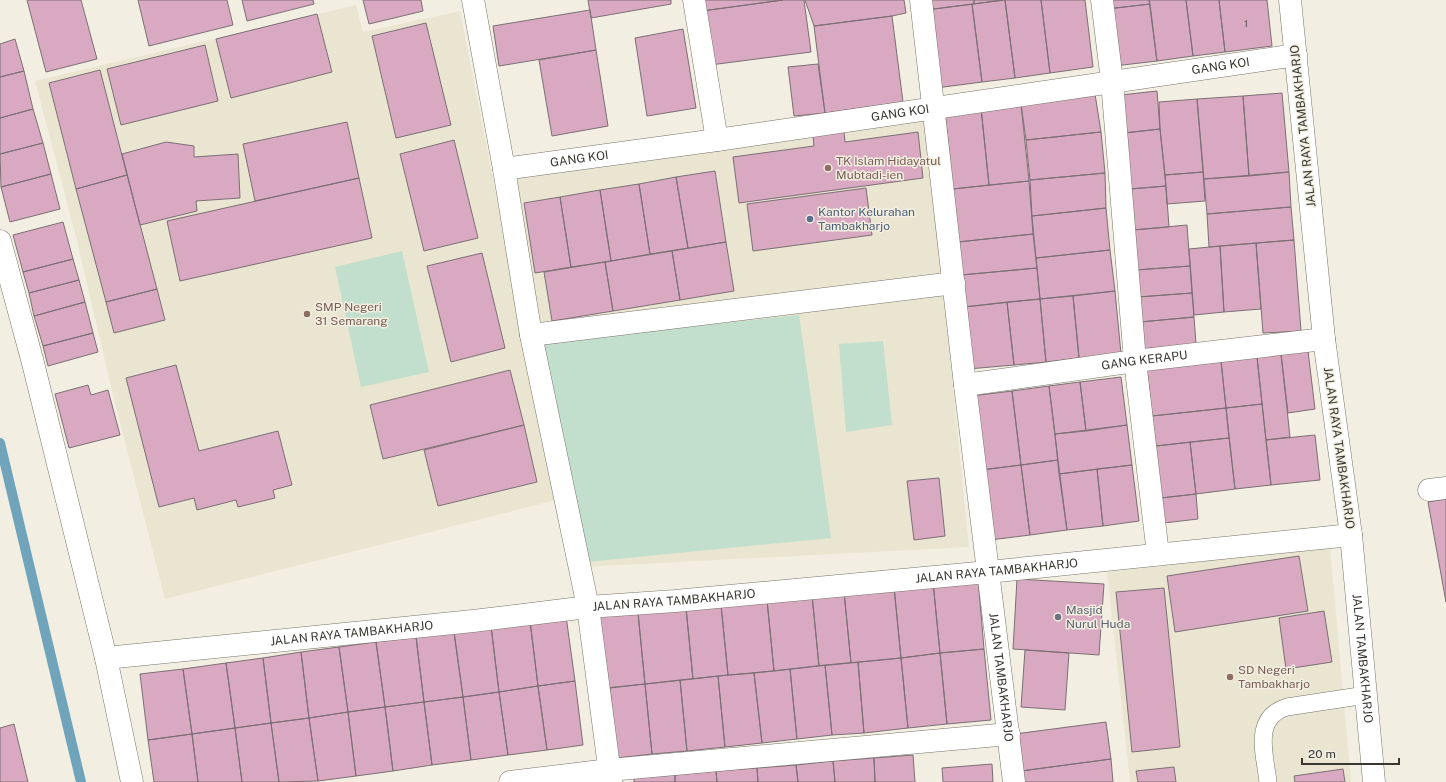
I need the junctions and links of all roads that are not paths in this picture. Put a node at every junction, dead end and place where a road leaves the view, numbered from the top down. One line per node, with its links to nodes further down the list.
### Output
1 (473, 0): 10 (street)
2 (694, 0): 9 (street)
3 (921, 0): 8 (street, JALAN TAMBAKHARJO)
4 (1102, 0): 7 (street)
5 (1290, 0): 6 (street, JALAN RAYA TAMBAKHARJO)
6 (1296, 55): 7 (street, GANG KOI); 14 (street, JALAN RAYA TAMBAKHARJO)
7 (1112, 81): 8 (street, GANG KOI); 15 (street)
8 (934, 108): 9 (street, GANG KOI); 12 (street, JALAN TAMBAKHARJO)
9 (717, 140): 10 (street, GANG KOI)
10 (504, 169): 13 (street)
11 (0, 241): 21 (street)
12 (954, 283): 13 (street); 16 (street, JALAN TAMBAKHARJO)
13 (531, 336): 20 (street)
14 (1324, 339): 15 (street, GANG KERAPU); 17 (street, JALAN RAYA TAMBAKHARJO)
15 (1135, 361): 16 (street, GANG KERAPU); 18 (street)
16 (965, 385): 19 (street, JALAN TAMBAKHARJO)
17 (1351, 535): 18 (street, JALAN RAYA TAMBAKHARJO); 22 (street, JALAN TAMBAKHARJO)
18 (1158, 554): 19 (street, JALAN RAYA TAMBAKHARJO)
19 (988, 572): 20 (street, JALAN RAYA TAMBAKHARJO); 23 (street, JALAN TAMBAKHARJO)
20 (588, 607): 21 (street, JALAN RAYA TAMBAKHARJO); 24 (street)
21 (106, 658): 25 (street)
22 (1366, 695): 28 (lane); 29 (street, JALAN TAMBAKHARJO)
23 (1009, 734): 24 (street); 27 (street, JALAN TAMBAKHARJO)
24 (610, 776): 26 (street)
25 (132, 782)
26 (510, 782)
27 (1014, 782)
28 (1268, 782)
29 (1374, 782)

